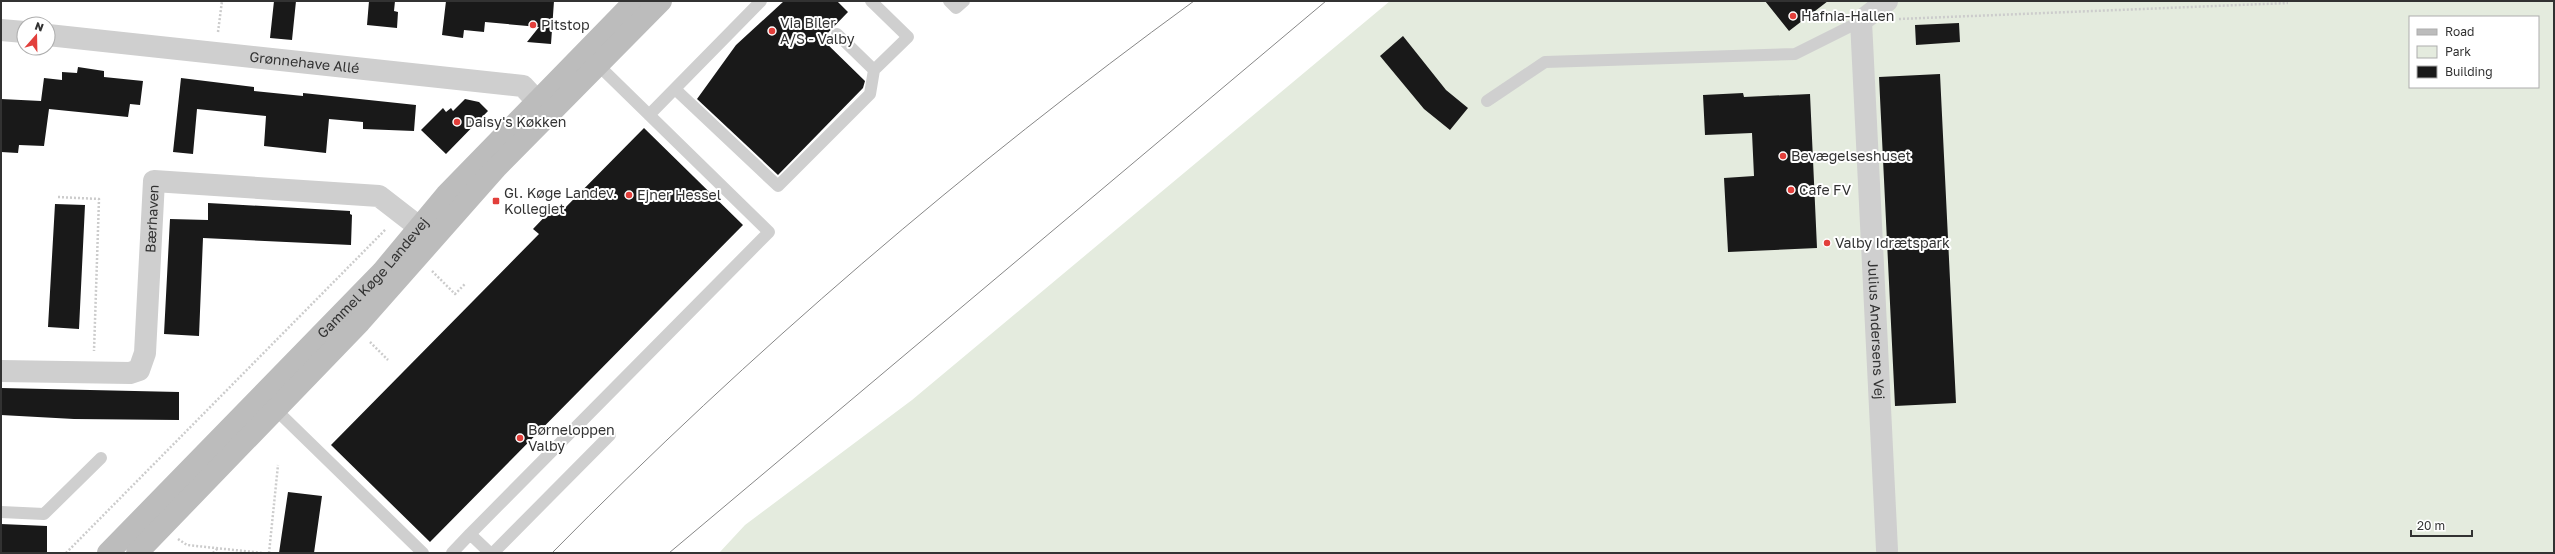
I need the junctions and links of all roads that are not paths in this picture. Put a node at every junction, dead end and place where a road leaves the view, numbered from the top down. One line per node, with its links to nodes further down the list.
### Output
1 (635, 1): 13 (main road, Gammel Køge Landevej)
2 (661, 1): 13 (main road, Gammel Køge Landevej)
3 (761, 1): 15 (lane)
4 (871, 1): 14 (lane)
5 (949, 1): 6 (lane)
6 (964, 1)
7 (1890, 10): 8 (street)
8 (1861, 21): 16 (lane); 26 (street, Julius Andersens Vej)
9 (1, 30): 10 (street)
10 (16, 31)
11 (837, 34): 14 (lane)
12 (56, 36): 17 (street, Grønnehave Allé)
13 (592, 58): 17 (main road, Gammel Køge Landevej); 18 (lane)
14 (874, 70): 15 (lane)
15 (675, 89): 18 (lane)
16 (1487, 101)
17 (544, 107): 19 (main road, Gammel Køge Landevej); 21 (main road, Gammel Køge Landevej)
18 (649, 115): 25 (lane)
19 (419, 228): 20 (street, Bærhaven); 21 (main road, Gammel Køge Landevej)
20 (1, 371)
21 (269, 403): 27 (main road, Gammel Køge Landevej); 28 (main road, Gammel Køge Landevej); 29 (lane)
22 (610, 435): 32 (lane)
23 (100, 458): 24 (lane)
24 (1, 512)
25 (470, 534): 30 (lane); 31 (lane)
26 (1888, 550)
27 (108, 553)
28 (137, 553)
29 (423, 553)
30 (452, 553)
31 (490, 553)
32 (494, 553)

